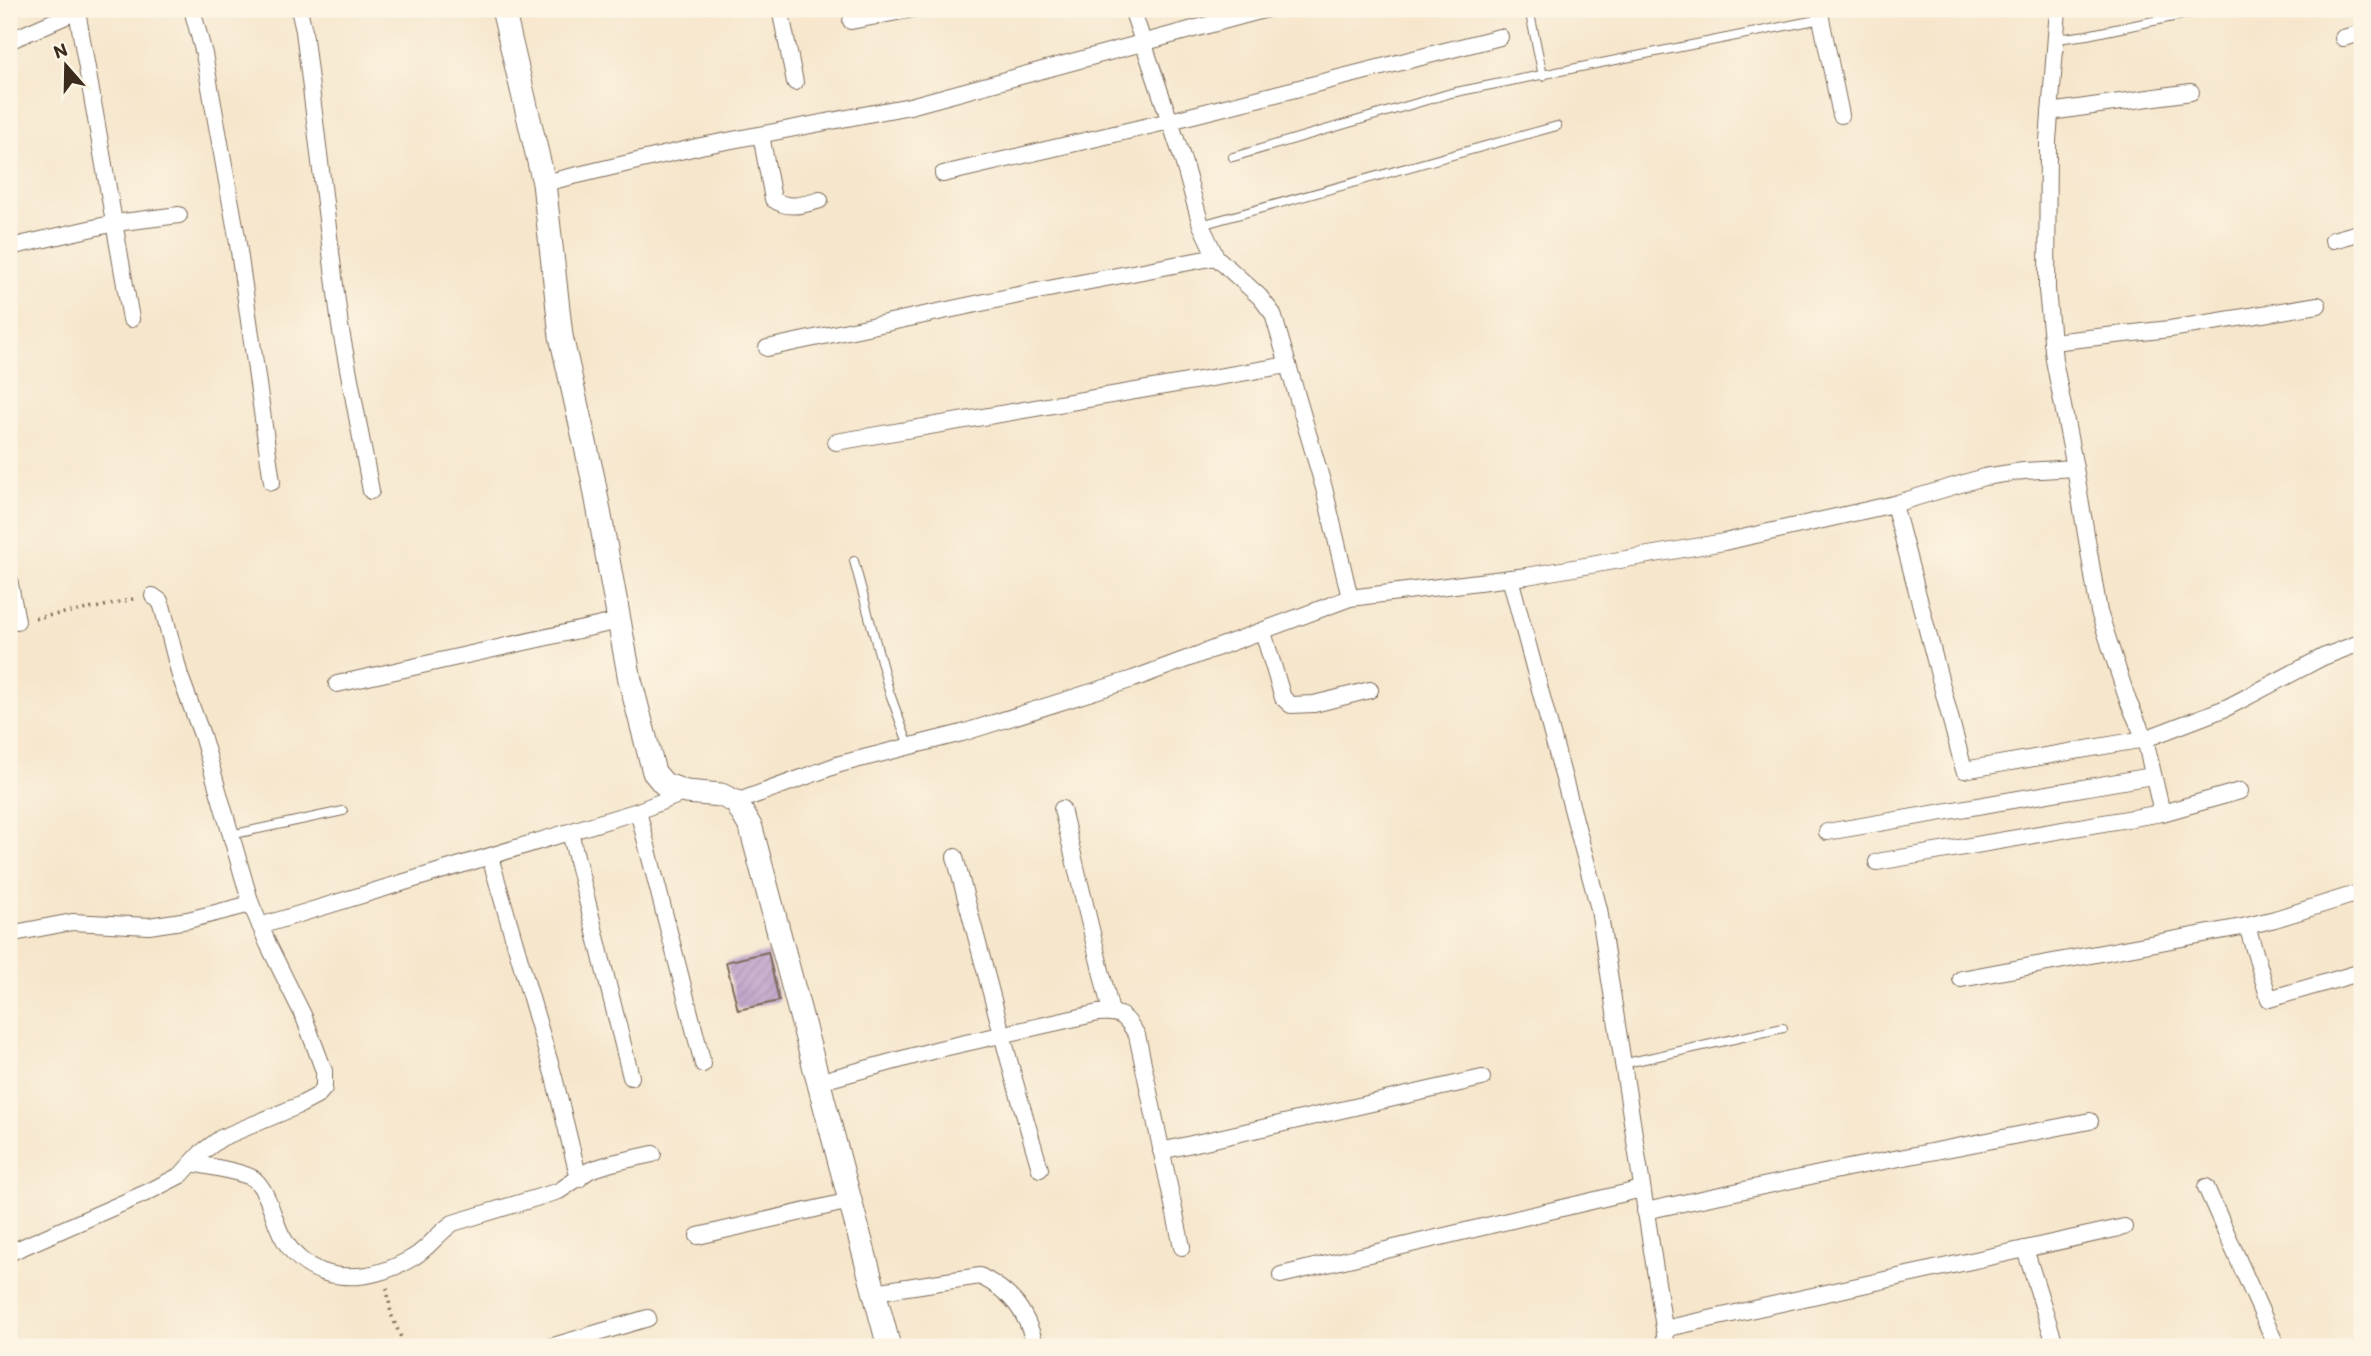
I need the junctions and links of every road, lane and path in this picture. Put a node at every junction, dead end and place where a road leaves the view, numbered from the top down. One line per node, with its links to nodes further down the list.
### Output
1 (192, 9): 46 (street)
2 (299, 9): 47 (street)
3 (503, 9): 30 (main road)
4 (780, 9): 21 (street)
5 (1132, 9): 19 (street)
6 (1267, 9): 19 (street)
7 (1529, 9): 20 (lane)
8 (2058, 9): 17 (street)
9 (80, 10): 18 (street); 33 (street)
10 (905, 10): 13 (street)
11 (2206, 10): 17 (lane)
12 (1820, 14): 20 (lane); 24 (street)
13 (851, 21)
14 (2362, 33): 16 (street)
15 (1500, 37): 25 (street)
16 (2343, 38)
17 (2057, 39): 23 (street)
18 (9, 41)
19 (1144, 41): 25 (street); 27 (street)
20 (1543, 76): 28 (lane)
21 (795, 82)
22 (2191, 92): 23 (street)
23 (2050, 112): 41 (street)
24 (1841, 115)
25 (1170, 121): 29 (street); 34 (street)
26 (1557, 126): 34 (lane)
27 (761, 135): 30 (street); 31 (street)
28 (1233, 157)
29 (943, 174)
30 (544, 183): 55 (main road)
31 (820, 200)
32 (179, 215): 33 (street)
33 (115, 223): 37 (street); 40 (street)
34 (1201, 225): 38 (street)
35 (2362, 232): 36 (street)
36 (2333, 240)
37 (19, 246)
38 (1216, 257): 42 (street); 43 (street)
39 (2318, 304): 41 (street)
40 (131, 319)
41 (2052, 342): 45 (street)
42 (767, 348)
43 (1288, 365): 44 (street); 53 (street)
44 (836, 442)
45 (2075, 468): 48 (street); 60 (street)
46 (272, 482)
47 (371, 491)
48 (1894, 505): 50 (street); 60 (street)
49 (854, 561): 61 (lane)
50 (1510, 578): 53 (street); 87 (street)
51 (9, 579): 54 (street)
52 (153, 596): 54 (path); 72 (street)
53 (1350, 598): 56 (street)
54 (18, 621)
55 (619, 621): 58 (street); 64 (main road)
56 (1264, 632): 59 (street); 61 (street)
57 (2362, 642): 60 (street)
58 (337, 684)
59 (1370, 690)
60 (2146, 739): 62 (street)
61 (909, 746): 65 (street)
62 (2152, 776): 69 (street); 71 (street)
63 (2240, 790): 69 (street)
64 (686, 792): 65 (main road); 68 (street)
65 (736, 802): 90 (main road)
66 (1062, 809): 83 (street)
67 (344, 811): 72 (lane)
68 (638, 811): 70 (street); 86 (street)
69 (2162, 813): 75 (street)
70 (570, 832): 73 (street); 88 (street)
71 (1827, 832)
72 (230, 835): 77 (street)
73 (490, 857): 78 (street); 96 (street)
74 (955, 857): 85 (street)
75 (1877, 862)
76 (2362, 892): 79 (street)
77 (251, 904): 78 (street); 80 (street)
78 (260, 926): 94 (street)
79 (2247, 926): 81 (street); 82 (street)
80 (9, 934)
81 (2362, 972)
82 (1961, 979)
83 (1111, 1012): 85 (street); 92 (street)
84 (1783, 1028): 87 (lane)
85 (1003, 1035): 90 (street); 95 (street)
86 (704, 1064)
87 (1622, 1064): 98 (street)
88 (631, 1077)
89 (1482, 1078): 92 (street)
90 (818, 1082): 99 (main road)
91 (2090, 1121): 100 (street)
92 (1161, 1151): 103 (street)
93 (653, 1154): 96 (street)
94 (192, 1163): 105 (street); 106 (street)
95 (1040, 1169)
96 (579, 1179): 106 (street)
97 (2206, 1187): 118 (street)
98 (1642, 1189): 100 (street); 107 (street)
99 (850, 1202): 102 (street); 108 (main road)
100 (1645, 1211): 110 (street)
101 (2124, 1227): 104 (street)
102 (698, 1236)
103 (1182, 1247)
104 (2025, 1249): 110 (street); 117 (street)
105 (9, 1253)
106 (385, 1272): 112 (path)
107 (1281, 1275)
108 (874, 1292): 114 (main road); 115 (street)
109 (648, 1318): 111 (street)
110 (1666, 1339): 116 (lane)
111 (569, 1345): 113 (street)
112 (405, 1347)
113 (550, 1347)
114 (889, 1347)
115 (1036, 1347)
116 (1643, 1347)
117 (2056, 1347)
118 (2277, 1347)

